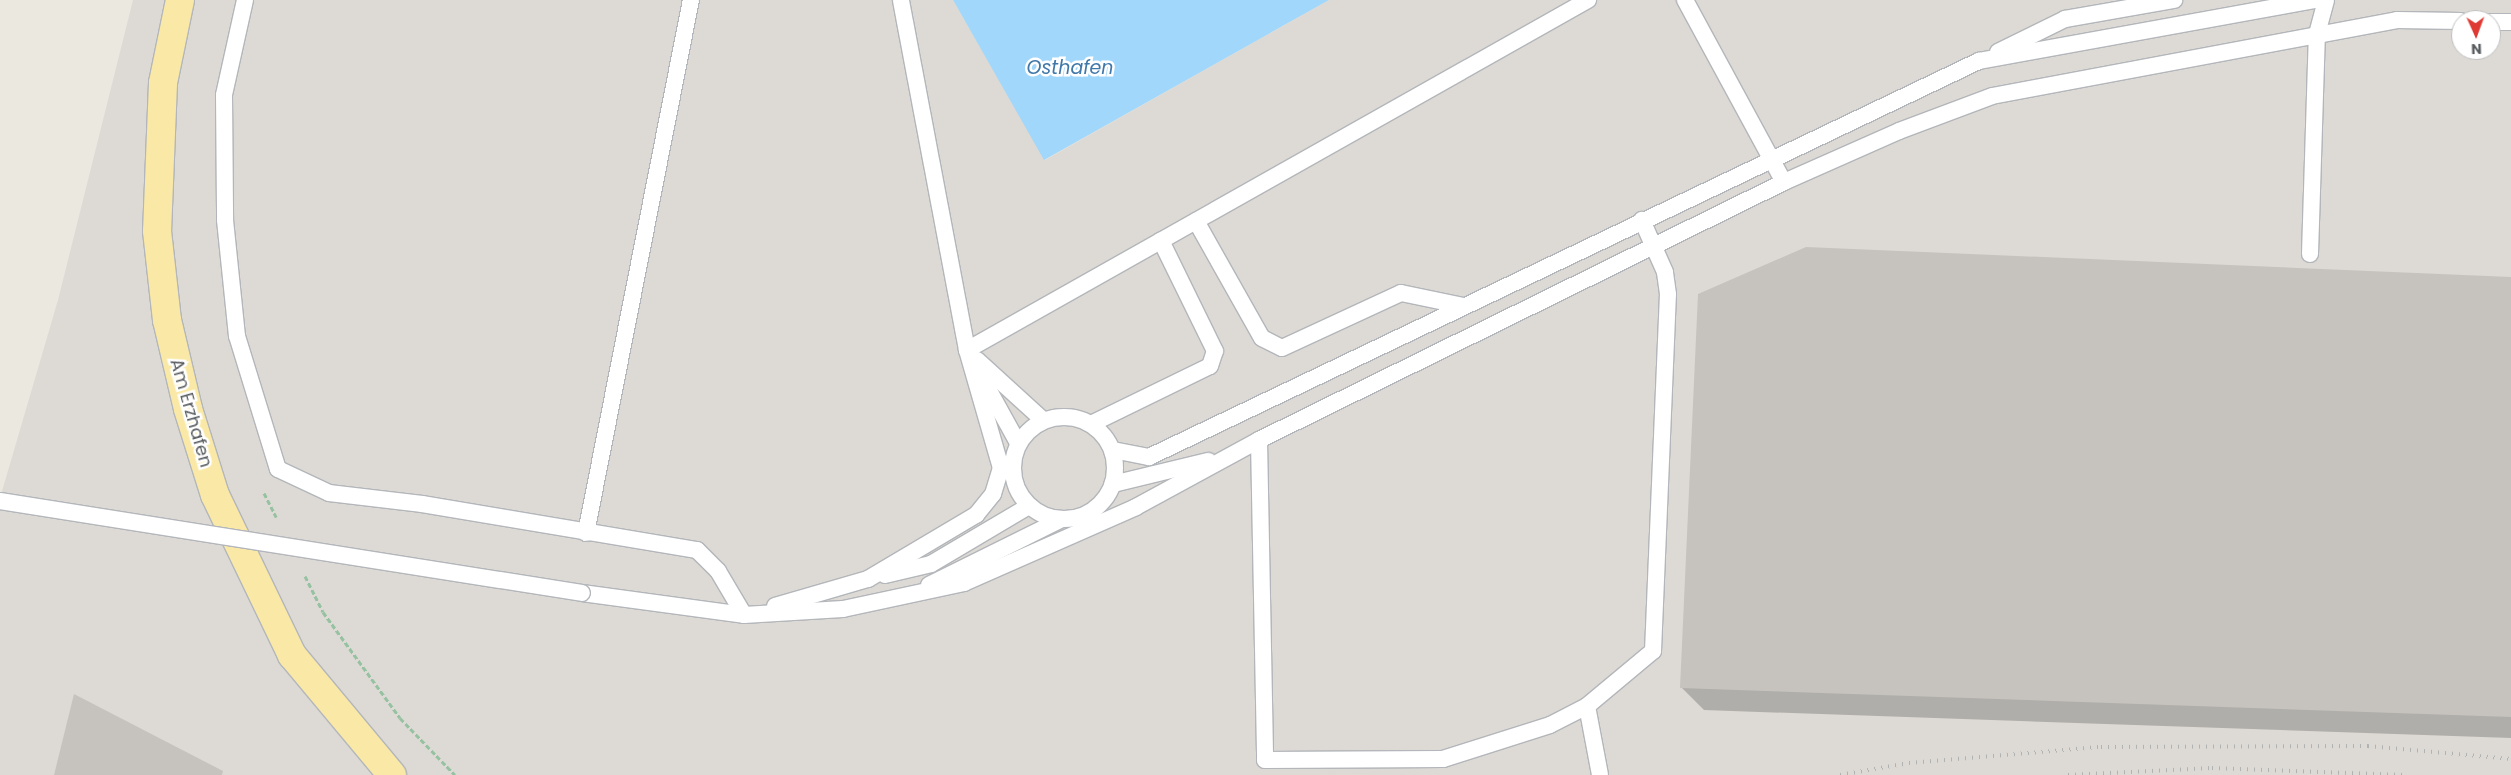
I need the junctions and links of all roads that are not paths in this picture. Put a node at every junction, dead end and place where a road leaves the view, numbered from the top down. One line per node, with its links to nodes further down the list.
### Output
1 (180, 0): 37 (main road, Am Erzhafen)
2 (245, 0): 32 (lane)
3 (691, 0): 32 (lane)
4 (901, 0): 21 (lane)
5 (1588, 0): 16 (lane)
6 (1685, 0): 13 (lane)
7 (2174, 0): 12 (lane)
8 (2314, 0): 12 (lane)
9 (2326, 0): 11 (lane)
10 (2451, 21): 11 (lane)
11 (2316, 34): 14 (lane); 19 (lane)
12 (1979, 61): 13 (lane)
13 (1770, 157): 14 (lane); 15 (lane)
14 (1784, 182): 18 (lane)
15 (1642, 220): 18 (lane); 20 (lane)
16 (1196, 221): 17 (lane); 20 (lane)
17 (1161, 241): 21 (lane); 23 (lane)
18 (1655, 246): 24 (lane); 36 (lane)
19 (2310, 254)
20 (1464, 306): 26 (lane)
21 (966, 350): 22 (lane); 25 (lane); 33 (lane)
22 (1043, 420): 23 (lane); 25 (lane)
23 (1091, 424): 26 (lane)
24 (1259, 440): 27 (lane); 36 (lane)
25 (1018, 443): 30 (lane)
26 (1113, 450): 28 (lane)
27 (1230, 455): 28 (lane); 34 (lane)
28 (1113, 484): 31 (lane)
29 (0, 501): 35 (lane, bridge)
30 (1029, 506): 31 (lane); 33 (lane)
31 (1060, 520): 34 (lane)
32 (586, 532): 35 (lane)
33 (868, 580): 35 (lane)
34 (904, 597): 35 (lane)
35 (744, 615)
36 (1588, 706): 38 (lane)
37 (392, 775)
38 (1600, 775)

